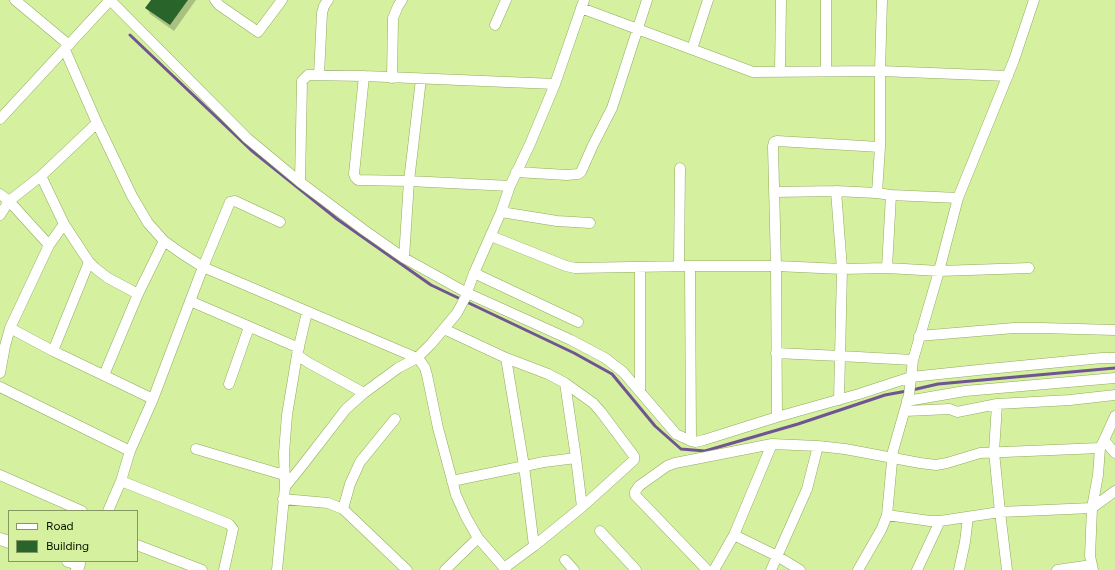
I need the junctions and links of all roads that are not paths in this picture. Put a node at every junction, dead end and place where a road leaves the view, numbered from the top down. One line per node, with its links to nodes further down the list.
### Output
1 (15, 0): 17 (street)
2 (110, 0): 17 (street); 35 (street)
3 (215, 0): 4 (street)
4 (282, 0)
5 (328, 0): 22 (street)
6 (402, 0): 25 (street)
7 (506, 0): 15 (street)
8 (647, 0): 16 (street)
9 (708, 0): 18 (street)
10 (780, 0): 20 (street)
11 (826, 0): 21 (street)
12 (882, 0): 19 (street)
13 (1034, 0): 24 (street)
14 (583, 2): 16 (street); 27 (street)
15 (495, 25)
16 (638, 29): 18 (street); 32 (street)
17 (67, 47): 28 (street); 29 (street)
18 (692, 49): 20 (street)
19 (880, 71): 21 (street); 24 (street); 30 (street)
20 (780, 72): 21 (street)
21 (826, 72)
22 (319, 75): 23 (street); 35 (street)
23 (364, 76): 25 (street); 34 (street)
24 (1008, 76): 42 (street)
25 (392, 78): 26 (street)
26 (421, 79): 27 (street); 34 (street)
27 (555, 84): 32 (street)
28 (0, 119)
29 (97, 123): 33 (street); 50 (street)
30 (880, 147): 38 (street); 39 (street)
31 (680, 168): 54 (street)
32 (516, 172): 36 (street)
33 (41, 176): 43 (street); 48 (street)
34 (409, 181): 36 (street); 52 (street)
35 (300, 182): 52 (street)
36 (510, 186): 44 (street)
37 (836, 191): 38 (street); 39 (street); 60 (street)
38 (774, 192): 55 (street)
39 (876, 193): 41 (street)
40 (0, 194): 43 (street)
41 (891, 195): 42 (street); 58 (street)
42 (958, 198): 61 (street)
43 (9, 201): 45 (street); 51 (street)
44 (501, 212): 47 (street); 49 (street)
45 (0, 216)
46 (280, 222): 56 (street)
47 (590, 223)
48 (64, 224): 51 (street); 53 (street)
49 (491, 236): 57 (street); 62 (street)
50 (164, 241): 56 (street); 63 (street)
51 (49, 245): 69 (street)
52 (404, 258): 64 (street)
53 (89, 262): 63 (street); 73 (street)
54 (684, 266): 55 (street); 57 (street); 99 (street)
55 (776, 266): 60 (street); 75 (street)
56 (203, 267): 65 (street); 66 (street)
57 (640, 267): 88 (street)
58 (888, 268): 60 (street); 61 (street)
59 (1029, 268): 61 (street)
60 (842, 269): 76 (street)
61 (940, 271): 72 (street)
62 (474, 273): 64 (street); 67 (street)
63 (138, 294): 82 (street)
64 (466, 296): 70 (street); 88 (street)
65 (190, 301): 68 (street); 92 (street)
66 (307, 312): 74 (street); 77 (street)
67 (578, 322)
68 (249, 326): 74 (street); 86 (street)
69 (10, 328): 73 (street); 81 (street)
70 (444, 329): 77 (street); 78 (street)
71 (1115, 330): 72 (street)
72 (919, 336): 80 (street)
73 (53, 351): 82 (street)
74 (298, 352): 89 (street); 111 (street)
75 (776, 353): 76 (street); 97 (street)
76 (840, 356): 80 (street); 93 (street)
77 (417, 358): 89 (street); 113 (street)
78 (506, 358): 85 (street); 109 (street)
79 (1115, 358): 84 (street)
80 (913, 360): 84 (street)
81 (0, 373)
82 (104, 375): 92 (street)
83 (1115, 378): 91 (street)
84 (910, 381): 91 (street); 93 (street)
85 (564, 383): 107 (street); 117 (street)
86 (229, 384)
87 (0, 387): 104 (street)
88 (640, 391): 99 (street)
89 (364, 393): 114 (street)
90 (1115, 396): 94 (street)
91 (908, 398): 95 (street)
92 (153, 399): 104 (street)
93 (839, 400): 97 (street)
94 (997, 404): 95 (street); 105 (street)
95 (905, 411): 108 (street)
96 (1115, 416): 101 (street)
97 (777, 417): 99 (street)
98 (395, 419): 119 (street)
99 (690, 441)
100 (772, 444): 102 (street); 127 (street); 142 (street)
101 (1102, 444): 105 (street); 106 (street); 118 (street)
102 (818, 446): 108 (street); 131 (street)
103 (196, 449): 111 (street)
104 (130, 451): 112 (street)
105 (994, 452): 108 (street); 122 (street)
106 (1115, 453)
107 (576, 458): 109 (street); 117 (street)
108 (893, 458): 123 (street)
109 (524, 466): 113 (street); 130 (street)
110 (0, 475): 120 (street)
111 (284, 475): 114 (street)
112 (121, 481): 121 (street); 136 (street)
113 (452, 481): 128 (street)
114 (285, 487): 116 (street)
115 (1115, 492): 118 (street)
116 (283, 499): 119 (street); 137 (street)
117 (582, 507): 130 (street)
118 (1092, 508): 122 (street); 133 (street)
119 (343, 509): 138 (street)
120 (80, 510)
121 (108, 510)
122 (1000, 512): 124 (street); 149 (street)
123 (886, 515): 125 (street); 146 (street)
124 (968, 517): 125 (street); 148 (street)
125 (940, 521): 147 (street)
126 (600, 531): 141 (street)
127 (734, 535): 131 (street); 143 (street)
128 (478, 538): 134 (street); 139 (street)
129 (138, 545): 135 (street)
130 (534, 546): 134 (street)
131 (777, 556): 144 (street); 145 (street)
132 (566, 560): 140 (street)
133 (1093, 567): 150 (street)
134 (505, 569)
135 (202, 570)
136 (224, 570)
137 (277, 570)
138 (407, 570)
139 (445, 570)
140 (574, 570)
141 (636, 570)
142 (707, 570)
143 (714, 570)
144 (771, 570)
145 (800, 570)
146 (858, 570)
147 (917, 570)
148 (959, 570)
149 (1007, 570)
150 (1057, 570)

